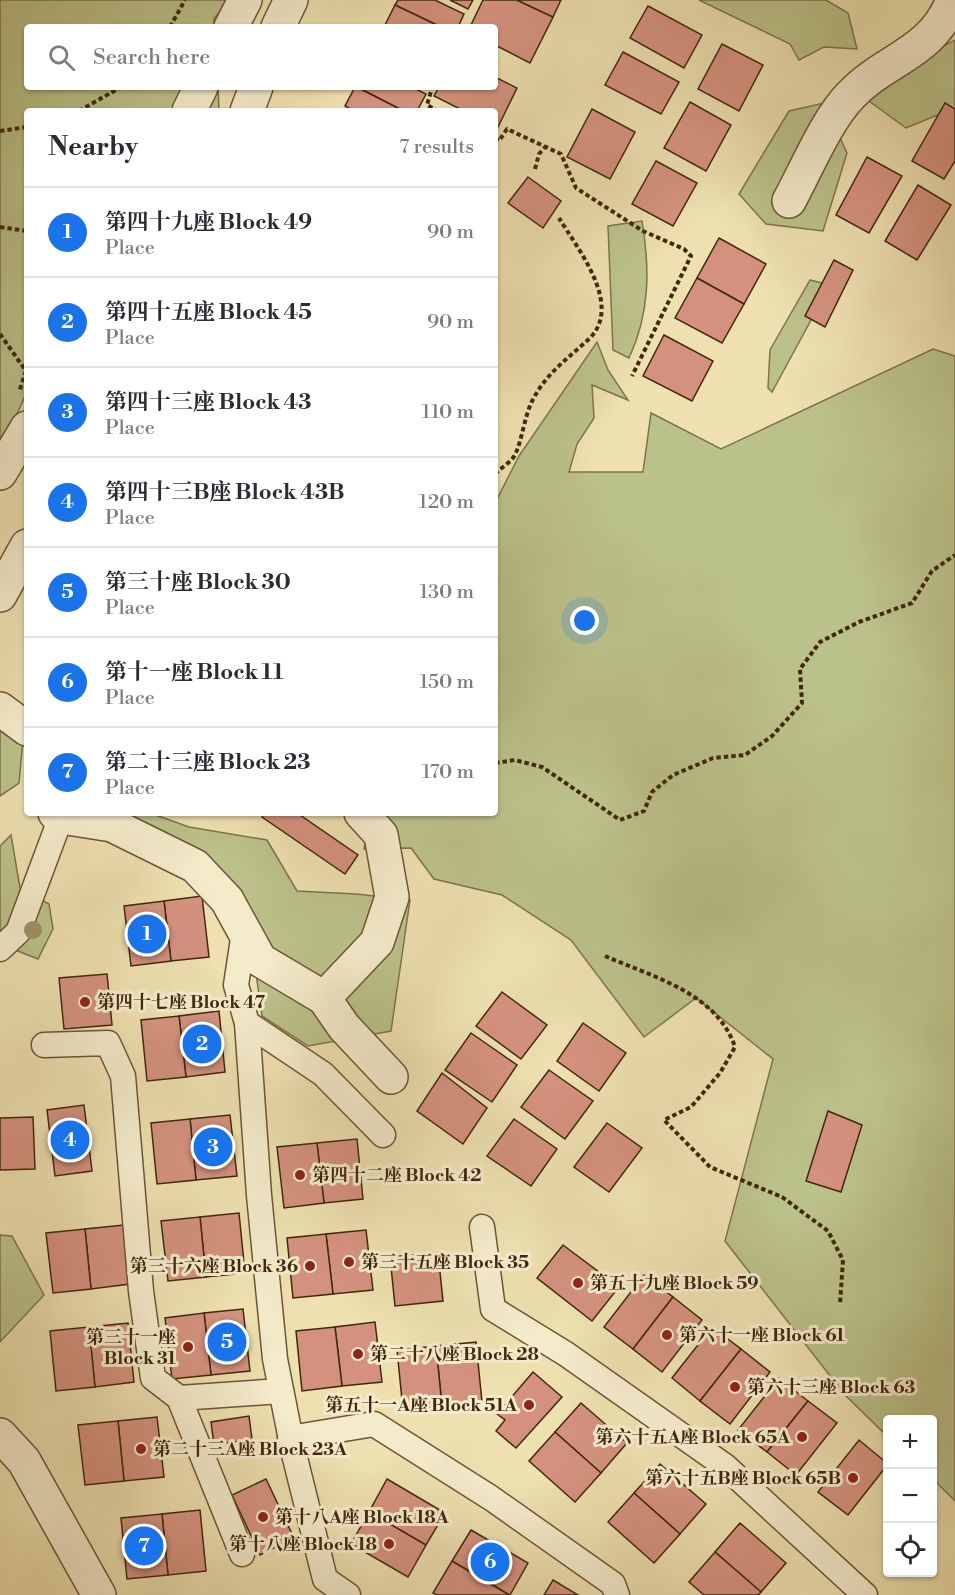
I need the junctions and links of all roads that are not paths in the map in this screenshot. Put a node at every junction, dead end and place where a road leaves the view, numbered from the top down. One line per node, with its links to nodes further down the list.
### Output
1 (245, 0): 4 (street)
2 (291, 0): 5 (street)
3 (953, 0): 10 (street)
4 (233, 24)
5 (279, 24)
6 (200, 90): 8 (street)
7 (255, 90): 9 (street)
8 (190, 108)
9 (247, 108)
10 (789, 201)
11 (21, 416): 12 (street)
12 (0, 473)
13 (24, 551): 14 (street)
14 (0, 595)
15 (0, 709): 16 (street)
16 (24, 727)
17 (58, 816): 21 (lane)
18 (63, 816): 20 (street)
19 (364, 816): 22 (street)
20 (244, 932): 22 (street); 23 (lane)
21 (0, 949)
22 (324, 998): 25 (street)
23 (247, 1023): 26 (lane); 28 (lane)
24 (44, 1045): 29 (lane)
25 (391, 1077)
26 (383, 1136)
27 (482, 1227): 36 (lane)
28 (281, 1391): 29 (lane); 31 (lane)
29 (179, 1398): 32 (lane)
30 (0, 1435): 33 (street)
31 (290, 1438): 34 (lane); 35 (lane)
32 (242, 1554)
33 (99, 1595)
34 (348, 1595)
35 (617, 1595)
36 (865, 1595)

